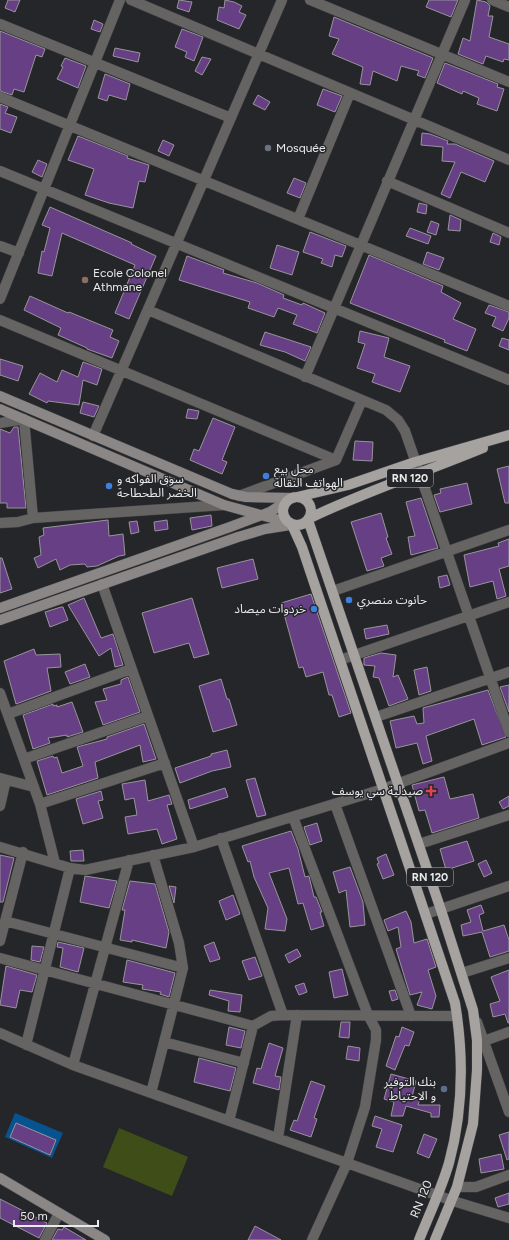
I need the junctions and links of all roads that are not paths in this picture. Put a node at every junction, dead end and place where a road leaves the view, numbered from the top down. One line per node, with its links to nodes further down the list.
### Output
1 (120, 0): 11 (street)
2 (131, 0): 10 (street)
3 (282, 0): 10 (street)
4 (310, 0): 9 (street)
5 (465, 0): 9 (street)
6 (492, 0): 7 (street)
7 (509, 7)
8 (0, 24): 11 (street)
9 (442, 54): 12 (street); 16 (street)
10 (258, 55): 13 (street); 15 (street)
11 (95, 62): 15 (street); 17 (street)
12 (509, 82)
13 (350, 93): 16 (street); 23 (street)
14 (0, 97): 17 (street)
15 (231, 118): 20 (street)
16 (413, 120): 18 (street); 21 (street)
17 (70, 126): 20 (street); 22 (street)
18 (509, 160)
19 (0, 171): 22 (street)
20 (204, 181): 23 (street); 25 (street)
21 (387, 181): 24 (street); 26 (street)
22 (44, 189): 25 (street); 28 (street)
23 (298, 219): 26 (street)
24 (509, 233)
25 (177, 243): 31 (street); 32 (street)
26 (360, 245): 30 (street); 31 (street)
27 (0, 246): 28 (street)
28 (18, 253): 29 (street)
29 (0, 299)
30 (509, 306)
31 (334, 308): 35 (street); 36 (street)
32 (148, 310): 34 (street); 35 (street)
33 (0, 320): 34 (street)
34 (122, 370): 42 (street); 44 (street)
35 (305, 376): 38 (street)
36 (509, 380)
37 (0, 396): 42 (main road)
38 (362, 400): 44 (street); 45 (street)
39 (0, 409): 40 (main road)
40 (24, 419): 41 (street); 49 (main road); 51 (street)
41 (0, 423)
42 (93, 436): 47 (main road)
43 (509, 436): 45 (main road, RN 120); 46 (main road, RN 120)
44 (336, 460): 47 (street)
45 (415, 462): 46 (street); 48 (main road, RN 120)
46 (419, 474): 52 (main road, RN 120); 58 (street)
47 (239, 496): 48 (main road)
48 (292, 499): 50 (main road); 52 (main road); 55 (main road)
49 (224, 505): 50 (main road); 51 (street)
50 (260, 516): 55 (main road); 62 (main road)
51 (33, 518): 54 (street)
52 (309, 519): 55 (main road); 60 (main road, RN 120)
53 (0, 522): 54 (street)
54 (18, 522): 56 (street)
55 (291, 524): 59 (main road); 66 (main road, RN 120)
56 (0, 529)
57 (509, 530): 58 (street)
58 (446, 552): 60 (street); 63 (street)
59 (102, 584): 64 (main road); 67 (street)
60 (333, 591): 65 (main road, RN 120)
61 (509, 602): 63 (street)
62 (0, 608)
63 (468, 616): 65 (street); 69 (street)
64 (0, 620)
65 (354, 655): 66 (street); 73 (main road, RN 120)
66 (340, 660): 81 (main road, RN 120)
67 (132, 669): 71 (street); 72 (street)
68 (509, 672): 69 (street)
69 (490, 679): 73 (street); 74 (street)
70 (0, 692): 71 (street)
71 (8, 714): 76 (street)
72 (148, 716): 76 (street); 77 (street)
73 (376, 717): 79 (main road, RN 120)
74 (509, 732)
75 (509, 743): 79 (street)
76 (24, 759): 80 (street)
77 (165, 763): 82 (street); 90 (street)
78 (3, 779): 80 (street); 84 (street)
79 (398, 783): 81 (street); 88 (main road, RN 120)
80 (34, 787): 82 (street)
81 (383, 789): 83 (street); 98 (main road, RN 120)
82 (40, 804): 94 (street)
83 (335, 804): 86 (street); 114 (street)
84 (0, 806)
85 (509, 814): 88 (street)
86 (293, 817): 87 (street); 113 (street)
87 (221, 838): 90 (street); 111 (street)
88 (419, 844): 97 (main road, RN 120)
89 (0, 847): 91 (street)
90 (194, 847): 92 (street)
91 (23, 852): 94 (street); 99 (street)
92 (152, 855): 93 (street); 105 (street)
93 (128, 860): 95 (street); 102 (street)
94 (54, 863): 95 (street)
95 (70, 868): 100 (street)
96 (509, 886): 97 (street)
97 (441, 910): 98 (street); 107 (main road, RN 120)
98 (426, 914): 115 (main road, RN 120)
99 (5, 921): 100 (street); 101 (street)
100 (54, 933): 102 (street); 106 (street)
101 (0, 941)
102 (105, 946): 105 (street); 108 (street)
103 (0, 958): 106 (street)
104 (509, 958): 107 (street)
105 (183, 968): 109 (street)
106 (45, 971): 108 (street); 121 (street)
107 (462, 973): 110 (main road, RN 120)
108 (94, 984): 109 (street); 123 (street)
109 (174, 1006): 116 (street); 120 (street)
110 (473, 1010): 119 (street); 131 (main road, RN 120)
111 (283, 1015): 112 (street); 116 (street)
112 (297, 1015): 113 (street); 127 (street)
113 (368, 1015): 114 (street); 128 (street)
114 (411, 1016): 115 (street)
115 (457, 1016): 132 (main road, RN 120)
116 (253, 1026): 122 (street)
117 (509, 1032): 119 (street)
118 (0, 1033): 121 (street)
119 (484, 1041): 125 (street)
120 (164, 1042): 122 (street); 124 (street)
121 (26, 1045): 123 (street)
122 (244, 1063): 126 (street)
123 (73, 1065): 124 (street)
124 (151, 1093): 126 (street)
125 (508, 1107)
126 (229, 1121): 127 (street)
127 (278, 1138): 128 (street)
128 (347, 1163): 132 (street); 138 (street)
129 (509, 1175): 131 (street)
130 (0, 1178): 134 (main road)
131 (457, 1187): 133 (main road, RN 120)
132 (438, 1195): 133 (street); 139 (main road, RN 120)
133 (453, 1201): 135 (street); 140 (main road, RN 120)
134 (59, 1213): 136 (street); 137 (main road)
135 (509, 1218)
136 (45, 1240)
137 (105, 1240)
138 (312, 1240)
139 (419, 1240)
140 (435, 1240)

